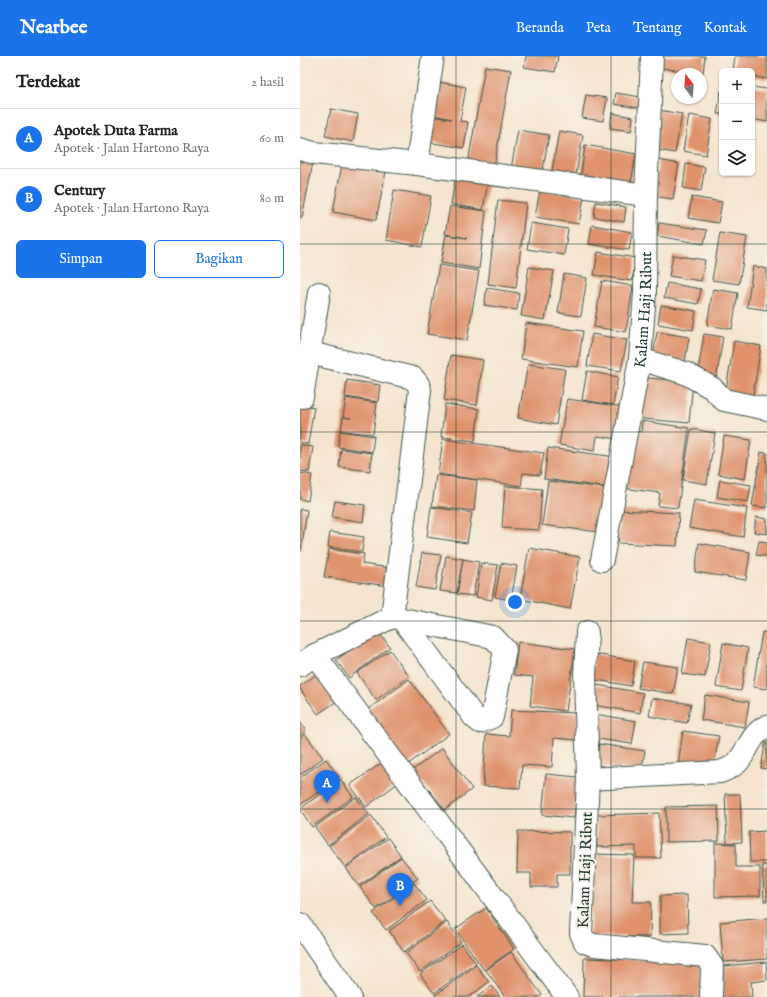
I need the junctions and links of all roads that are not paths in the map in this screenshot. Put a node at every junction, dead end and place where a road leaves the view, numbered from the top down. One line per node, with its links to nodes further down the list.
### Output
1 (433, 56): 4 (street)
2 (652, 56): 5 (street, Kalam Haji Ribut)
3 (300, 149): 4 (street)
4 (417, 164): 5 (street)
5 (646, 195): 8 (street, Kalam Haji Ribut)
6 (319, 293): 7 (street)
7 (310, 353): 9 (street); 12 (street)
8 (640, 360): 10 (street); 11 (street, Kalam Haji Ribut)
9 (302, 397)
10 (767, 409)
11 (602, 560)
12 (397, 618): 12 (street); 14 (street)
13 (587, 632): 16 (street, Kalam Haji Ribut)
14 (307, 660): 19 (street)
15 (767, 726): 16 (street)
16 (588, 779): 20 (street, Kalam Haji Ribut)
17 (300, 924): 18 (street)
18 (350, 997)
19 (567, 997)
20 (711, 997)

